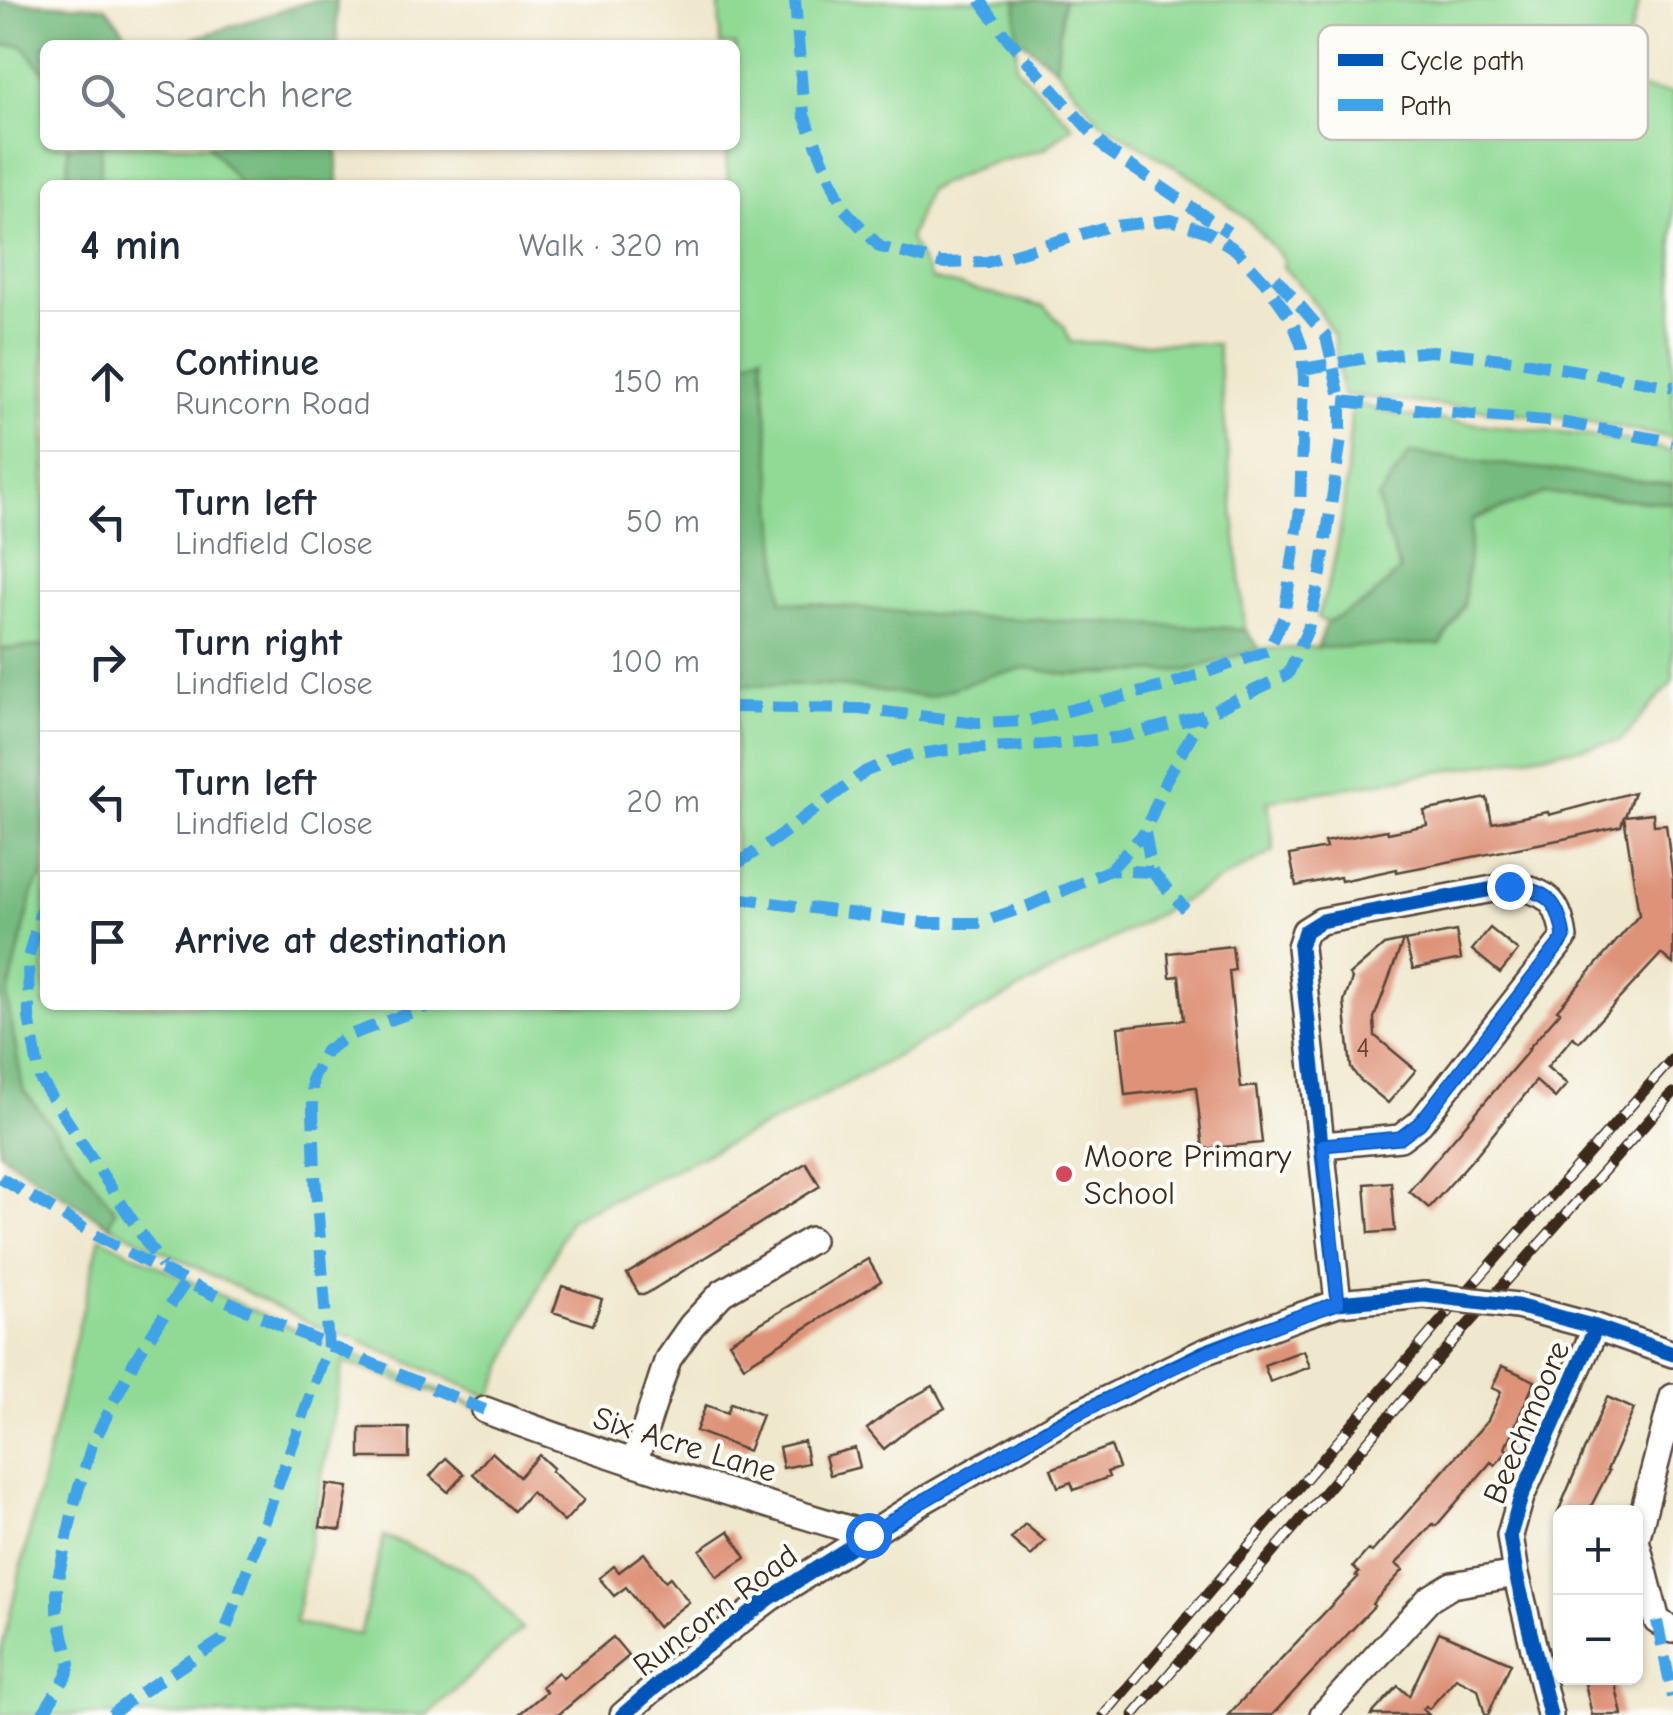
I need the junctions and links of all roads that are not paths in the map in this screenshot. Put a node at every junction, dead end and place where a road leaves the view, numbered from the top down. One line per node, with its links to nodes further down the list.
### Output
1 (1323, 1145): 1 (street); 3 (street)
2 (811, 1240): 8 (street)
3 (1338, 1303): 4 (street, Runcorn Road, bridge); 9 (street, Runcorn Road)
4 (1596, 1327): 5 (street, Runcorn Road); 10 (street, Beechmoore)
5 (1673, 1354)
6 (1673, 1397): 11 (street)
7 (485, 1410): 8 (street, Six Acre Lane)
8 (634, 1464): 9 (street, Six Acre Lane)
9 (868, 1535): 12 (street, Runcorn Road)
10 (1516, 1574): 13 (street); 14 (street, Beechmoore)
11 (1673, 1630)
12 (623, 1715)
13 (1323, 1715)
14 (1550, 1715)

